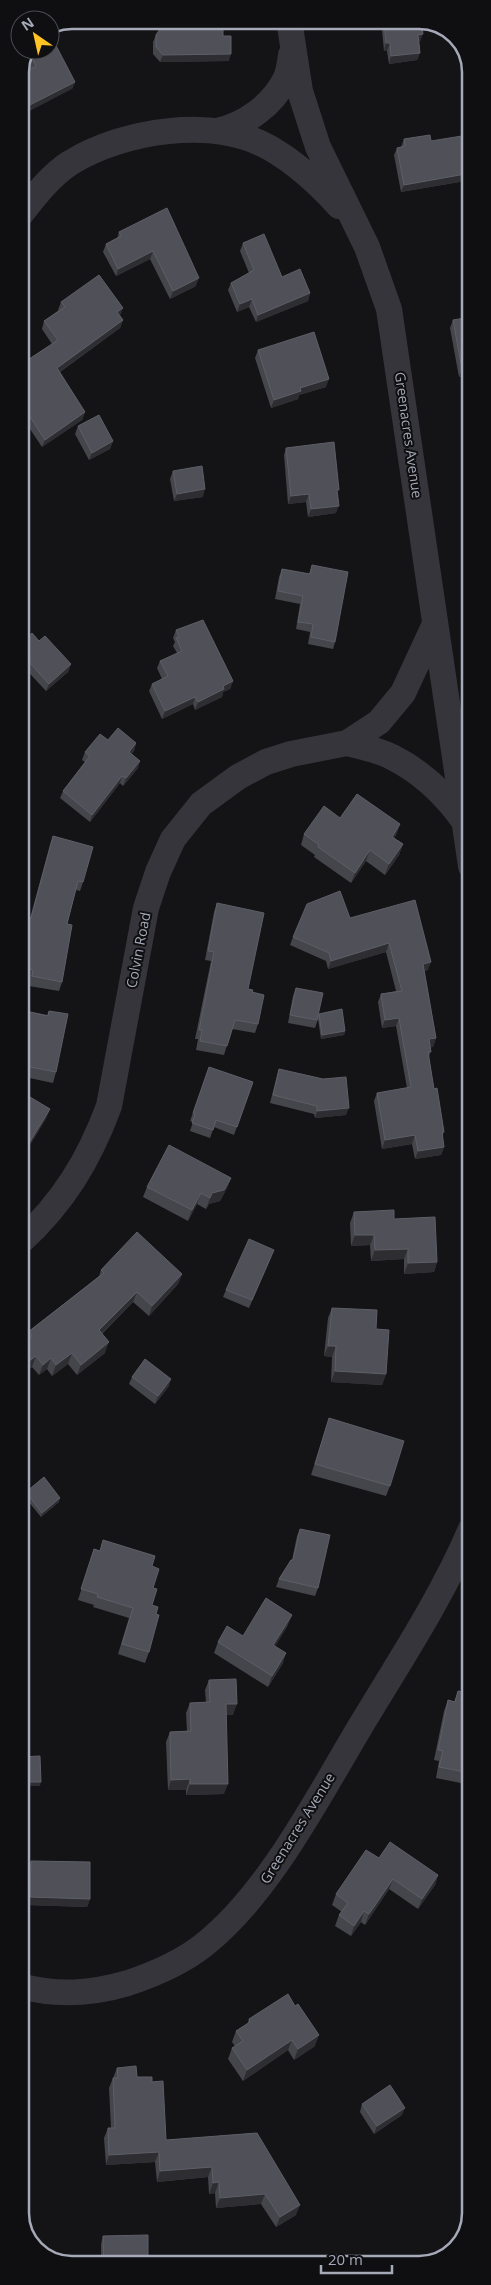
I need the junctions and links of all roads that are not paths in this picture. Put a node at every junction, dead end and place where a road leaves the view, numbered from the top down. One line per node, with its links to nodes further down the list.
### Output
1 (291, 33): 2 (street); 4 (street, Greenacres Avenue)
2 (217, 131): 3 (street); 4 (street)
3 (29, 204)
4 (355, 224): 5 (street, Greenacres Avenue)
5 (436, 624): 6 (street, Colvin Road); 7 (street, Greenacres Avenue)
6 (347, 743): 8 (street, Colvin Road); 9 (street, Colvin Road)
7 (462, 801)
8 (462, 817)
9 (29, 1234)
10 (462, 1547): 11 (street, Greenacres Avenue)
11 (29, 1988)

